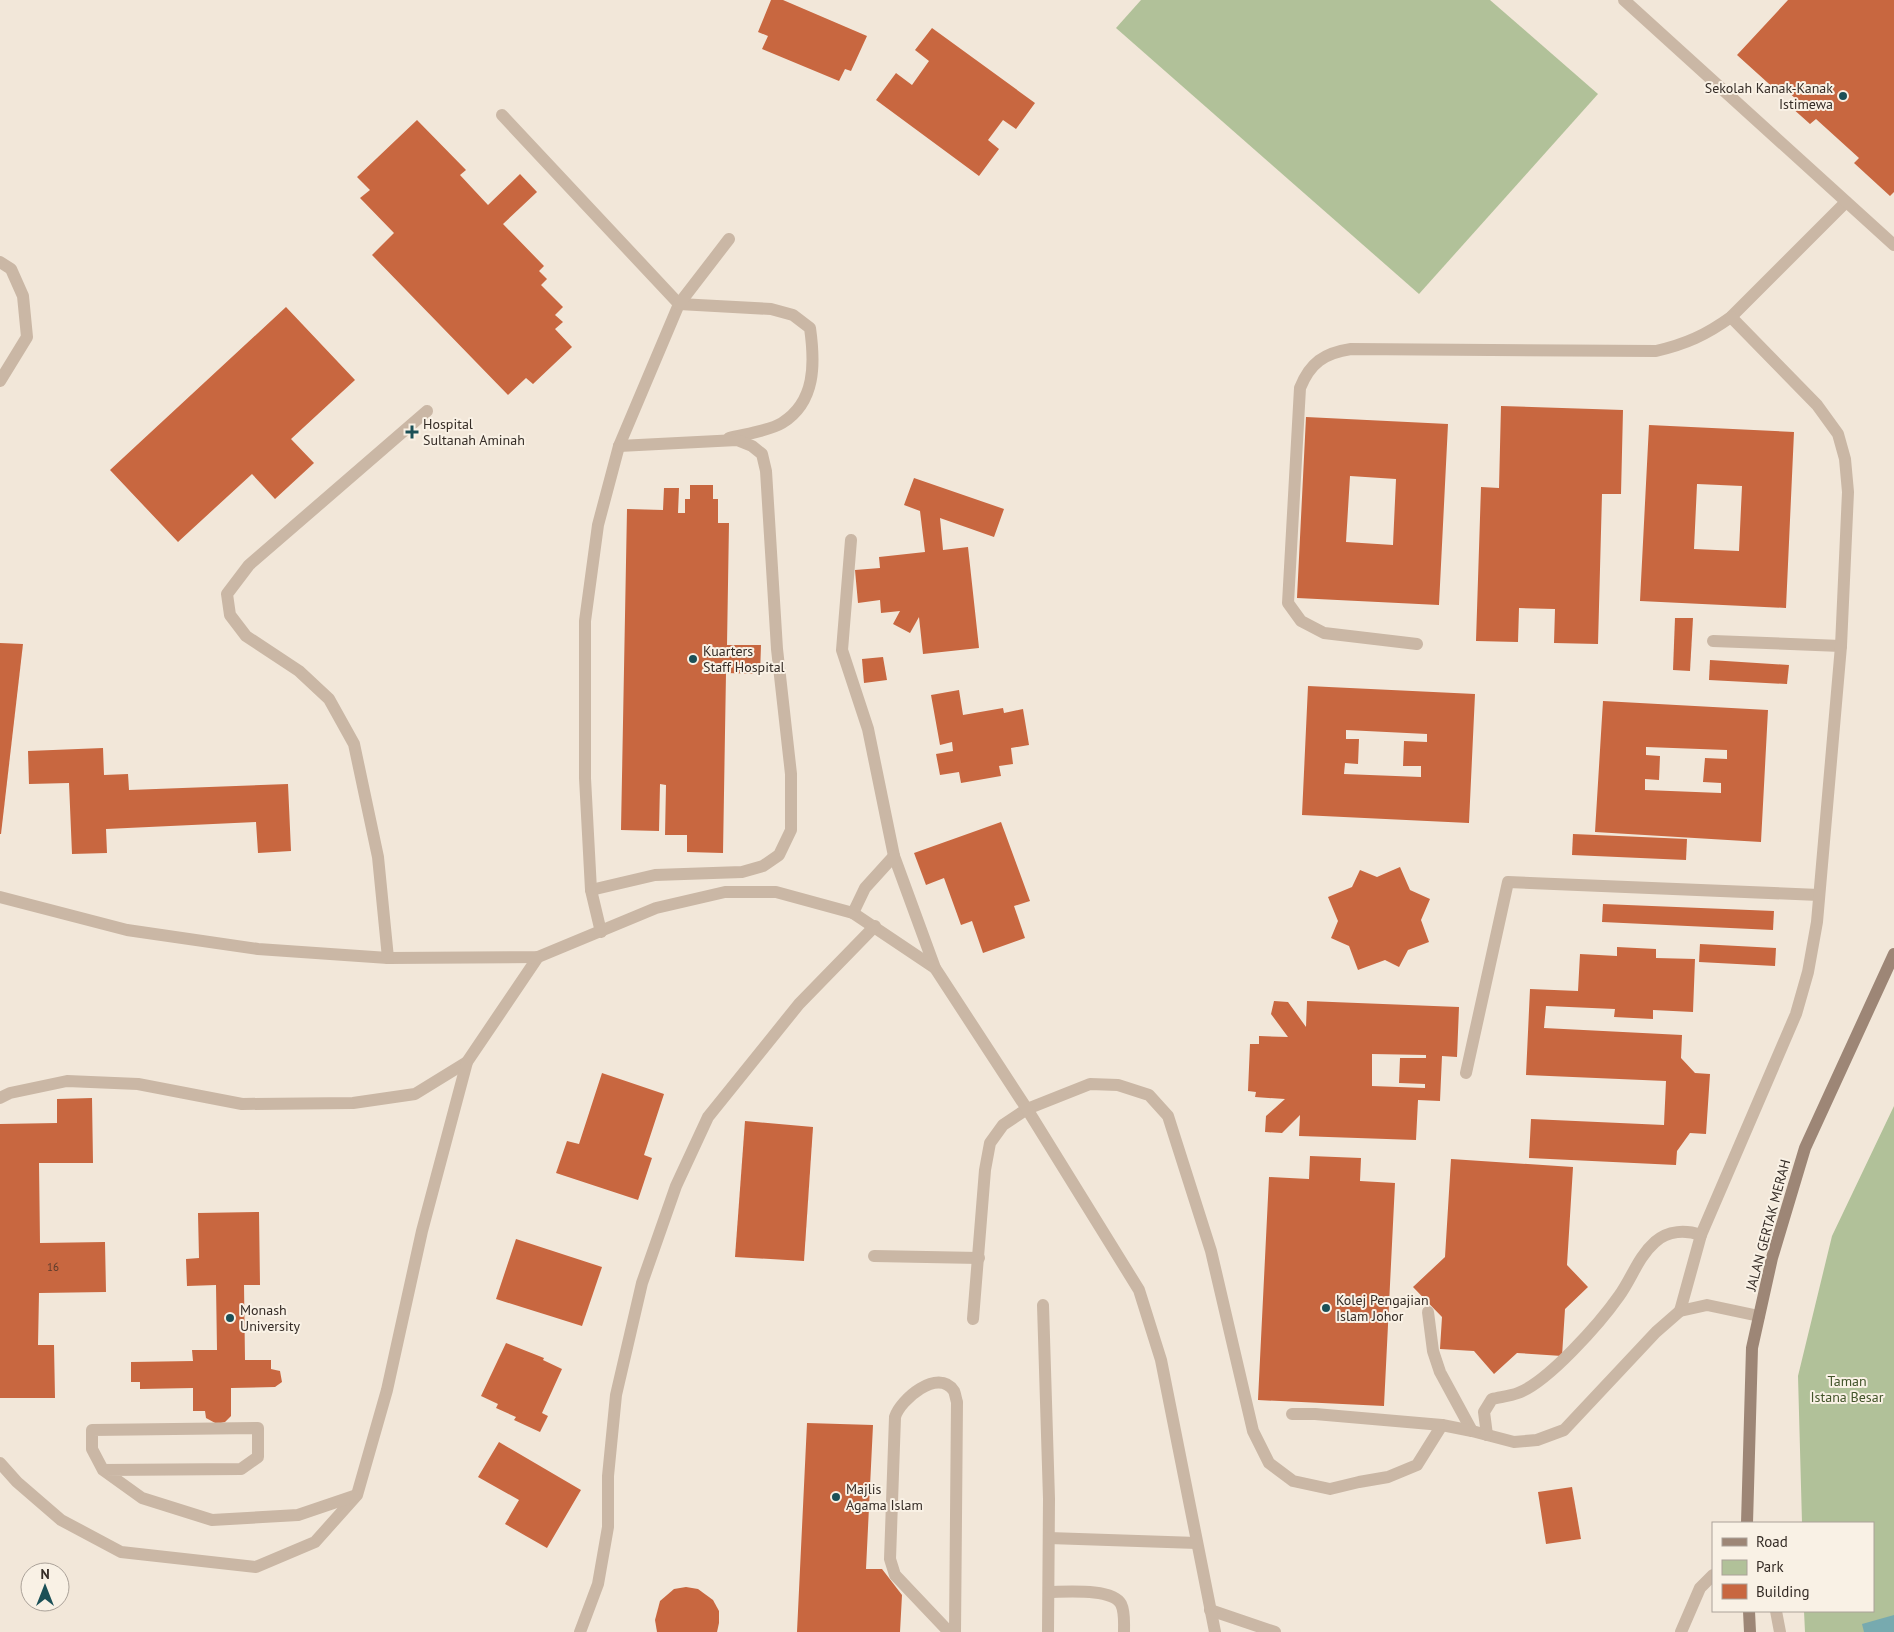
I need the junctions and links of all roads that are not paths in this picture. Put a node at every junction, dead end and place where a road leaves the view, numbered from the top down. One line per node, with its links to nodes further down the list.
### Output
1 (1624, 0): 3 (street)
2 (502, 115): 7 (street)
3 (1846, 202): 5 (street); 8 (street)
4 (729, 239): 7 (street)
5 (1894, 245)
6 (0, 262): 9 (street)
7 (679, 304): 11 (street); 12 (street)
8 (1731, 317): 15 (street); 16 (street)
9 (0, 380)
10 (427, 410): 26 (street)
11 (717, 441): 12 (street); 18 (street)
12 (619, 446): 18 (street)
13 (851, 540): 17 (street)
14 (1713, 641): 16 (street)
15 (1416, 644)
16 (1841, 646): 19 (street)
17 (894, 856): 21 (street); 27 (street)
18 (591, 890): 23 (street)
19 (1819, 895): 29 (street); 32 (street)
20 (0, 897): 26 (street)
21 (853, 913): 22 (street); 23 (street)
22 (874, 926): 27 (street); 55 (street)
23 (601, 932): 25 (street)
24 (1894, 954): 38 (main road, JALAN GERTAK MERAH)
25 (538, 957): 26 (street); 28 (street)
26 (388, 958)
27 (935, 968): 31 (street)
28 (467, 1062): 30 (street); 46 (street)
29 (1466, 1073)
30 (0, 1098)
31 (1027, 1109): 34 (street); 41 (street); 49 (street)
32 (1702, 1235): 36 (street); 43 (street)
33 (874, 1256): 34 (street)
34 (979, 1258): 39 (street)
35 (1044, 1305): 48 (street)
36 (1680, 1310): 38 (street); 43 (street)
37 (1428, 1312): 42 (street)
38 (1759, 1316): 47 (main road, JALAN GERTAK MERAH)
39 (973, 1319)
40 (1292, 1414): 41 (street)
41 (1442, 1425): 42 (street)
42 (1472, 1431): 43 (street)
43 (1487, 1435)
44 (0, 1463): 46 (street)
45 (103, 1470): 45 (street); 46 (street)
46 (357, 1495)
47 (1746, 1522)
48 (1049, 1538): 49 (street); 51 (street)
49 (1197, 1543): 52 (street)
50 (1712, 1576): 62 (street)
51 (1049, 1592): 58 (street); 59 (street)
52 (1210, 1610): 60 (street); 61 (street)
53 (1749, 1612): 63 (main road)
54 (1776, 1612): 64 (street)
55 (580, 1632)
56 (948, 1632): 57 (street)
57 (955, 1632)
58 (1048, 1632)
59 (1124, 1632)
60 (1215, 1632)
61 (1275, 1632)
62 (1681, 1632)
63 (1750, 1632)
64 (1780, 1632)

